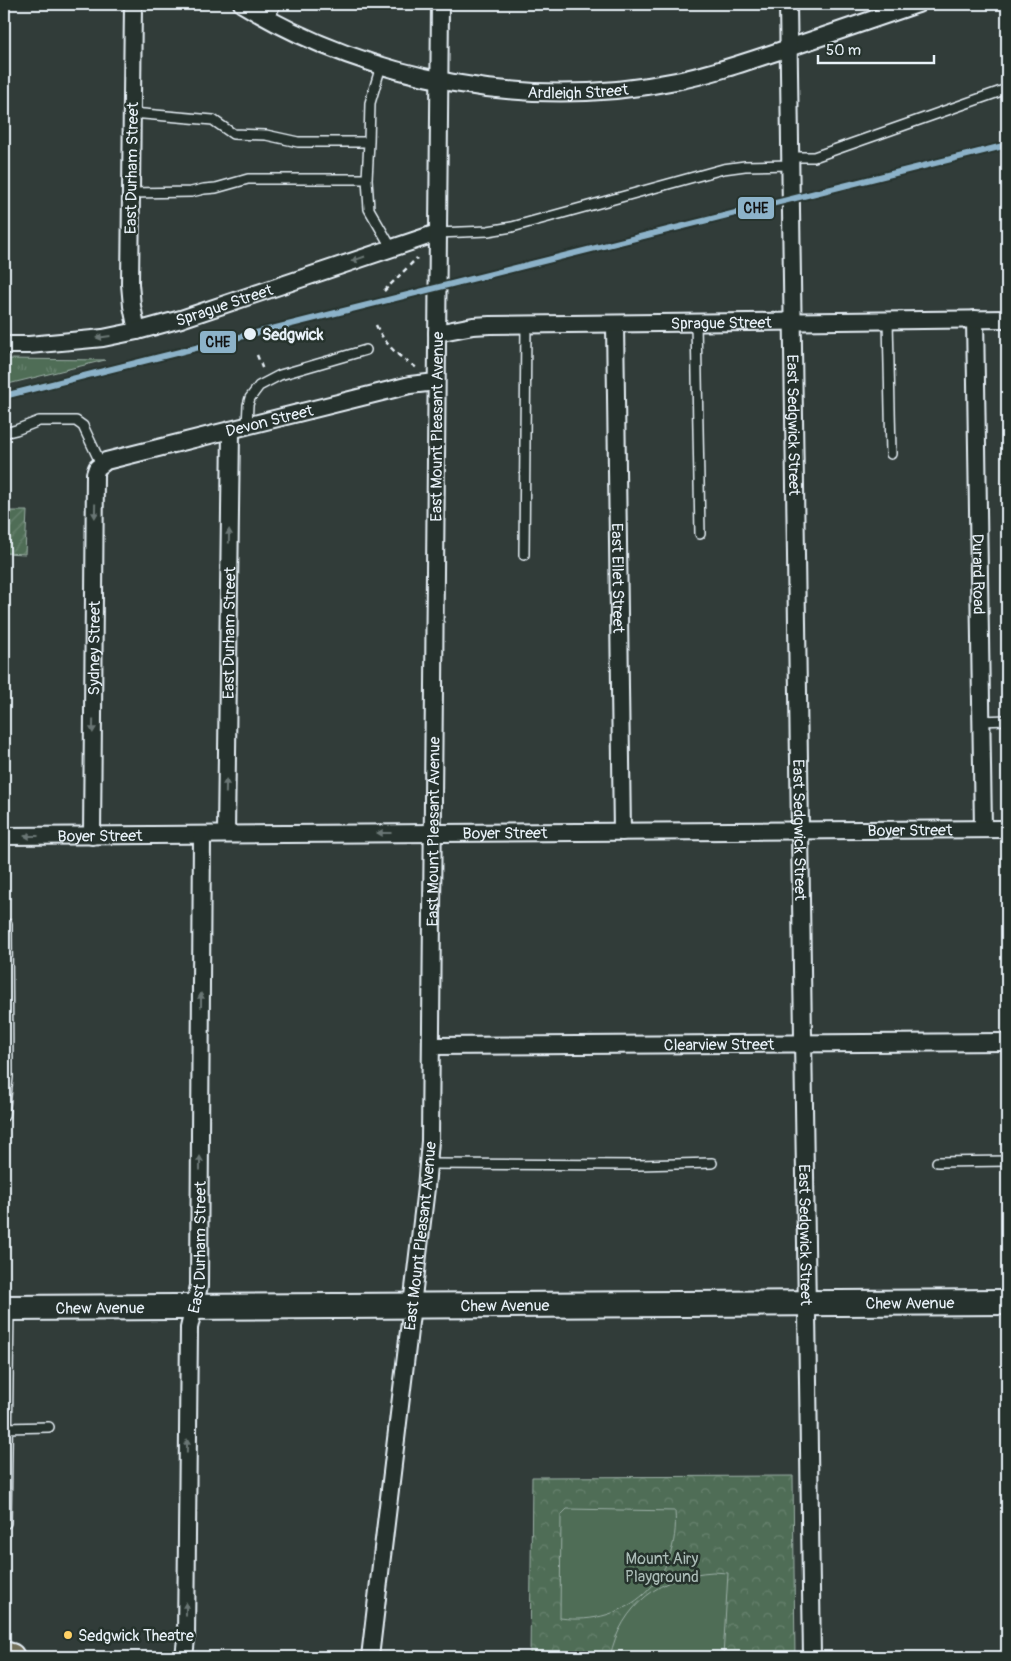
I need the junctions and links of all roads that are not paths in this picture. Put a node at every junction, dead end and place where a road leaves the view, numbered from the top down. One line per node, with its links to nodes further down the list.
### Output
1 (133, 4): 12 (street, East Durham Street)
2 (242, 4): 7 (street, Ardleigh Street)
3 (276, 4): 7 (lane)
4 (440, 4): 10 (street, East Mount Pleasant Avenue)
5 (788, 4): 8 (street, East Sedgwick Street)
6 (918, 4): 8 (street, Ardleigh Street)
7 (269, 19): 9 (street, Ardleigh Street)
8 (788, 48): 10 (street, Ardleigh Street); 14 (street, East Sedgwick Street)
9 (381, 66): 10 (street, Ardleigh Street); 13 (lane)
10 (439, 80): 17 (street, East Mount Pleasant Avenue)
11 (1007, 89): 14 (lane)
12 (132, 113): 13 (lane); 16 (street, East Durham Street)
13 (369, 142): 15 (lane)
14 (790, 161): 17 (lane); 23 (street, East Sedgwick Street)
15 (368, 179): 16 (lane); 18 (lane)
16 (131, 193): 26 (street, East Durham Street)
17 (437, 232): 18 (street, Sprague Street); 27 (street, East Mount Pleasant Avenue)
18 (391, 248): 26 (street, Sprague Street, one-way to 26)
19 (975, 319): 20 (street, Sprague Street); 21 (street, Sprague Street); 39 (street, Durard Road)
20 (1007, 319)
21 (888, 320): 23 (street, Sprague Street); 34 (lane)
22 (696, 322): 23 (street, Sprague Street); 24 (street, Sprague Street); 36 (lane)
23 (793, 322): 42 (street, East Sedgwick Street)
24 (615, 324): 25 (street, Sprague Street); 43 (street, East Ellet Street)
25 (526, 325): 27 (street, Sprague Street); 37 (lane)
26 (137, 331): 28 (street, Sprague Street, one-way to 28)
27 (437, 333): 30 (street, East Mount Pleasant Avenue)
28 (4, 346)
29 (366, 350): 31 (lane)
30 (436, 382): 31 (street, Devon Street); 44 (street, East Mount Pleasant Avenue)
31 (247, 426): 32 (street, Devon Street)
32 (230, 430): 35 (street, Devon Street); 46 (street, East Durham Street, one-way to 32)
33 (4, 432): 35 (lane)
34 (891, 454)
35 (101, 464): 48 (street, Sydney Street, one-way to 48)
36 (700, 534)
37 (524, 555)
38 (1007, 720): 39 (lane)
39 (981, 721): 40 (street, Durard Road)
40 (983, 829): 41 (street, Boyer Street); 42 (street, Boyer Street)
41 (1007, 829)
42 (800, 830): 43 (street, Boyer Street); 51 (street, East Sedgwick Street)
43 (622, 832): 44 (street, Boyer Street)
44 (432, 833): 46 (street, Boyer Street, one-way to 46); 52 (street, East Mount Pleasant Avenue)
45 (202, 834): 46 (street, Boyer Street); 48 (street, Boyer Street); 62 (street, East Durham Street, one-way to 45)
46 (226, 834)
47 (4, 836): 48 (street, Boyer Street, one-way to 47)
48 (92, 836)
49 (4, 923): 53 (lane)
50 (1007, 1042): 51 (street, Clearview Street)
51 (803, 1044): 52 (street, Clearview Street); 60 (street, East Sedgwick Street)
52 (430, 1046): 58 (street, East Mount Pleasant Avenue)
53 (4, 1116): 54 (lane)
54 (4, 1120)
55 (1007, 1161): 56 (lane)
56 (937, 1162)
57 (712, 1163): 58 (lane)
58 (429, 1164): 61 (street, East Mount Pleasant Avenue)
59 (1007, 1302): 60 (street, Chew Avenue)
60 (808, 1303): 61 (street, Chew Avenue); 71 (street, East Sedgwick Street)
61 (412, 1306): 62 (street, Chew Avenue); 70 (street, East Mount Pleasant Avenue)
62 (193, 1307): 63 (street, Chew Avenue); 69 (street, East Durham Street, one-way to 62)
63 (7, 1308): 65 (lane)
64 (49, 1427): 65 (lane)
65 (5, 1428): 66 (lane)
66 (6, 1523)
67 (4, 1655): 68 (main road)
68 (11, 1657)
69 (184, 1657)
70 (370, 1657)
71 (812, 1657)

